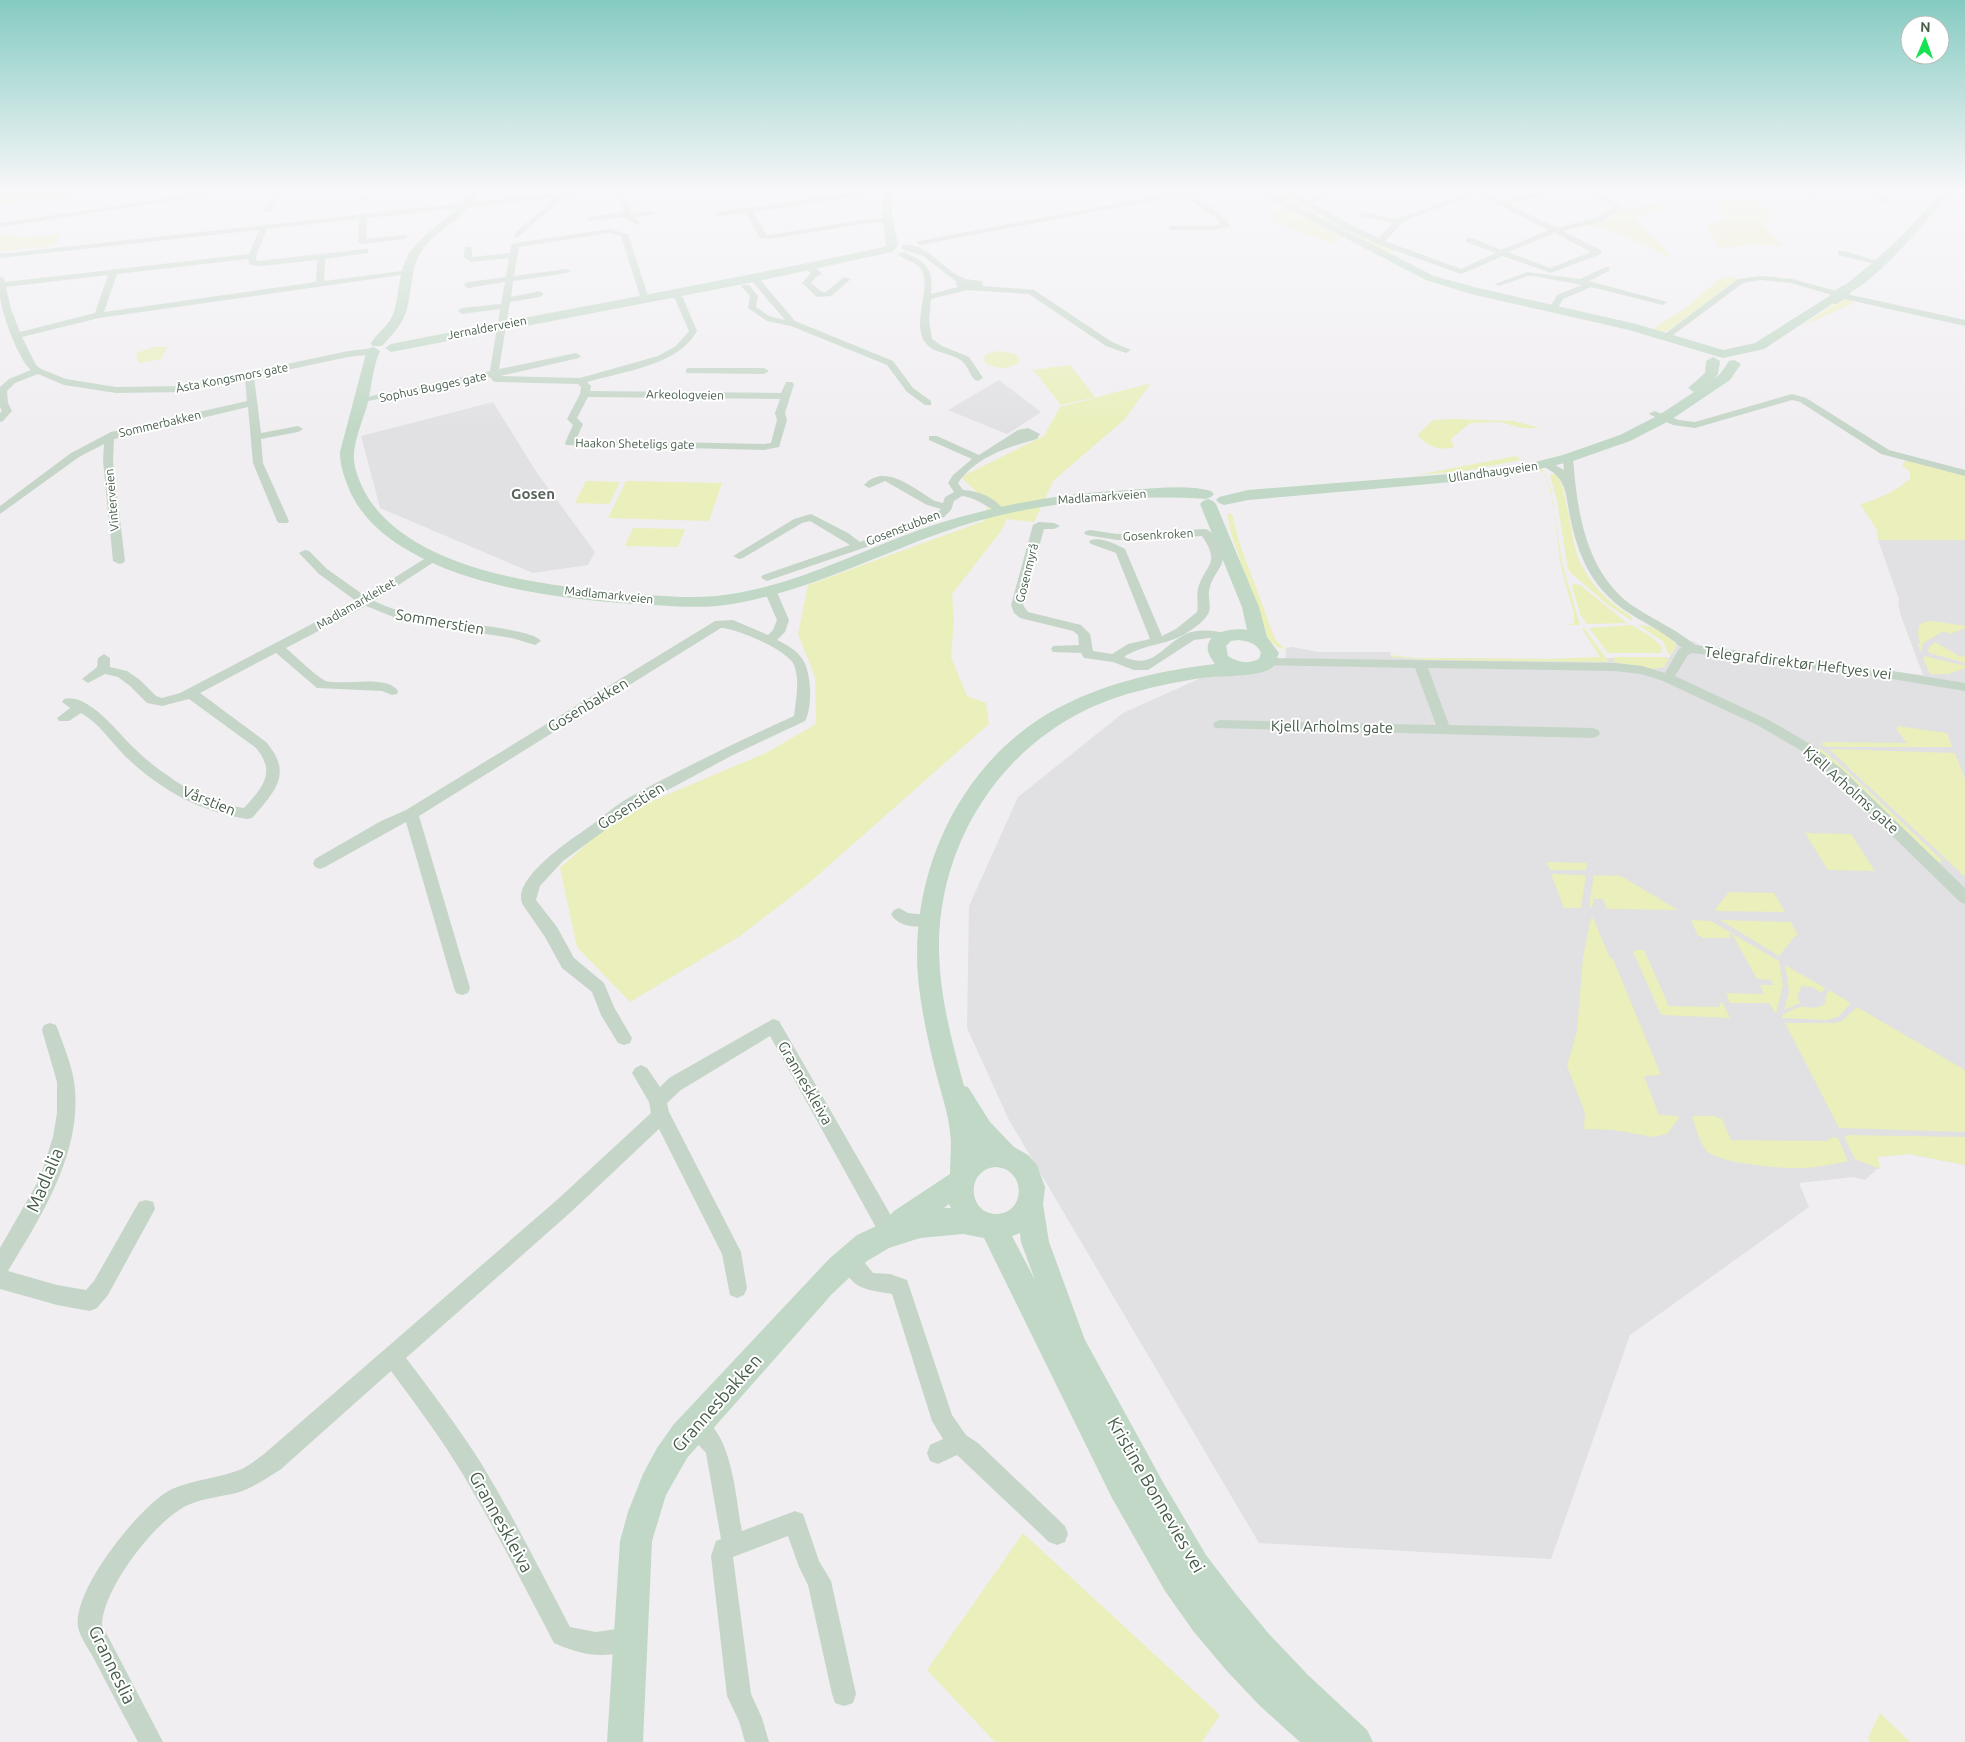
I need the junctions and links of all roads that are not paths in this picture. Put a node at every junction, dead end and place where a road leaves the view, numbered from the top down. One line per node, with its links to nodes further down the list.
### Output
1 (137, 269): 18 (street)
2 (321, 269): 25 (street)
3 (510, 269): 21 (street, Sophus Bugges gate)
4 (635, 269): 34 (street)
5 (798, 269): 23 (main road, Jernalderveien)
6 (813, 269): 20 (street)
7 (926, 269): 29 (street)
8 (945, 269): 28 (street, Jernalderveien)
9 (1410, 269): 37 (main road)
10 (1453, 269): 11 (street)
11 (1468, 269)
12 (1539, 269): 19 (street)
13 (1560, 269): 19 (street)
14 (1606, 269): 24 (street)
15 (1873, 269): 40 (main road, Ullandhaugveien)
16 (405, 271): 25 (street); 46 (main road, Madlamarkveien); 47 (main road, Madlamarkveien)
17 (567, 271): 21 (street)
18 (114, 272): 22 (street); 39 (street)
19 (1550, 274): 24 (street); 26 (street)
20 (847, 279)
21 (508, 280): 27 (street); 36 (street, Sophus Bugges gate)
22 (1, 282): 44 (street)
23 (750, 283): 31 (main road, Jernalderveien); 41 (street); 41 (street)
24 (1585, 283): 35 (street); 37 (street)
25 (320, 284): 39 (street)
26 (1499, 284)
27 (468, 285)
28 (964, 285): 32 (street); 48 (street, Jernalderveien)
29 (929, 286): 32 (street); 33 (street)
30 (540, 294): 36 (street)
31 (674, 294): 34 (main road, Jernalderveien); 60 (street, Sophus Bugges gate)
32 (946, 294): 33 (street)
33 (926, 298): 59 (street)
34 (645, 299): 43 (main road, Jernalderveien)
35 (1663, 302)
36 (506, 303): 38 (street); 43 (street, Sophus Bugges gate)
37 (1553, 309): 45 (main road)
38 (462, 311)
39 (99, 315): 44 (street)
40 (1806, 318): 50 (main road, Ullandhaugveien); 51 (main road, Ullandhaugveien)
41 (792, 323): 67 (street)
42 (1965, 323): 45 (street)
43 (503, 325): 46 (main road, Jernalderveien); 56 (street, Sophus Bugges gate)
44 (18, 335): 52 (street)
45 (1666, 336): 50 (main road)
46 (391, 345): 47 (main road, Jernalderveien); 57 (main road, Madlamarkveien)
47 (375, 347): 57 (main road, Madlamarkveien); 58 (street, Åsta Kongsmors gate)
48 (1126, 350)
49 (576, 356): 56 (street)
50 (1716, 357): 51 (main road); 68 (main road, Ullandhaugveien)
51 (1735, 363): 68 (main road, Ullandhaugveien)
52 (38, 371): 58 (street, Åsta Kongsmors gate); 69 (street)
53 (689, 371): 54 (street)
54 (714, 371): 55 (street); 63 (street)
55 (764, 371)
56 (494, 374): 60 (street, Sophus Bugges gate); 65 (street, Sophus Bugges gate)
57 (368, 375): 91 (main road, Madlamarkveien)
58 (249, 376): 66 (street)
59 (978, 378)
60 (580, 381): 62 (street)
61 (789, 384): 64 (street)
62 (586, 394): 63 (street, Arkeologveien); 64 (street, Haakon Sheteligs gate)
63 (705, 395): 64 (street, Arkeologveien)
64 (785, 396)
65 (371, 399)
66 (253, 403): 71 (street); 72 (street, Sommerbakken)
67 (928, 403)
68 (1659, 416): 75 (main road, Ullandhaugveien); 78 (street); 82 (main road, Ullandhaugveien)
69 (0, 419)
70 (298, 428): 71 (street)
71 (256, 437): 86 (street)
72 (109, 438): 84 (street, Sommerbakken); 92 (street, Vinterveien)
73 (934, 438): 76 (street)
74 (1004, 446): 76 (street)
75 (1568, 458): 77 (main road, Ullandhaugveien); 80 (street, Telegrafdirektør Heftyes vei)
76 (980, 459): 81 (street)
77 (1546, 464): 80 (street, Telegrafdirektør Heftyes vei); 82 (main road, Ullandhaugveien)
78 (1965, 473)
79 (869, 485): 83 (street, Gosenstubben)
80 (1571, 490): 104 (street, Telegrafdirektør Heftyes vei)
81 (960, 493): 83 (street, Gosenstubben); 85 (street)
82 (1213, 500): 85 (main road, Madlamarkveien); 94 (main road)
83 (946, 507): 88 (street, Gosenstubben)
84 (0, 510)
85 (993, 512): 93 (main road, Madlamarkveien)
86 (283, 521)
87 (1054, 526): 103 (street, Gosenmyrå)
88 (857, 545): 90 (street, Gosenstubben); 93 (street, Gosenstubben)
89 (305, 552): 95 (street, Sommerstien)
90 (739, 556)
91 (433, 558): 93 (main road, Madlamarkveien); 95 (street, Madlamarkleitet)
92 (119, 562)
93 (773, 585): 96 (street)
94 (1246, 597): 99 (main road); 101 (main road)
95 (364, 601): 98 (street, Sommerstien); 100 (street, Madlamarkleitet)
96 (770, 640): 119 (street, Gosenbakken); 126 (street, Gosenstien)
97 (1157, 640): 97 (street, Gosenkroken); 105 (street, Gosenkroken)
98 (535, 642)
99 (1223, 643): 101 (main road); 105 (street); 108 (main road); 109 (main road)
100 (278, 648): 113 (street); 114 (street, Madlamarkleitet)
101 (1264, 648): 106 (street); 106 (street); 108 (main road)
102 (1057, 649): 103 (street)
103 (1086, 649): 105 (street)
104 (1691, 649): 110 (street); 112 (street, Telegrafdirektør Heftyes vei)
105 (1115, 658)
106 (1328, 662): 107 (street, Kjell Arholms gate)
107 (1420, 664): 110 (street, Kjell Arholms gate); 117 (street)
108 (1242, 668): 109 (main road)
109 (1176, 677): 123 (main road)
110 (1668, 678): 121 (street, Kjell Arholms gate)
111 (88, 679): 114 (street)
112 (1965, 687)
113 (392, 691)
114 (192, 694): 115 (street, Vårstien)
115 (64, 718)
116 (1220, 725): 117 (street, Kjell Arholms gate)
117 (1444, 730): 118 (street, Kjell Arholms gate)
118 (1593, 733)
119 (411, 814): 120 (street, Gosenbakken); 124 (street)
120 (320, 863)
121 (1965, 898)
122 (899, 914): 123 (street)
123 (929, 920): 128 (main road)
124 (462, 988)
125 (50, 1030): 137 (street, Madlalia)
126 (624, 1038)
127 (641, 1073): 129 (street)
128 (950, 1080): 130 (main road); 131 (main road)
129 (659, 1107): 135 (street, Granneskleiva); 139 (street); 140 (street, Granneskleiva)
130 (1006, 1157): 131 (main road); 132 (main road)
131 (962, 1178): 134 (main road); 135 (main road, Grannesbakken)
132 (1030, 1205): 134 (main road); 153 (main road, Kristine Bonnevies vei)
133 (146, 1209): 138 (street)
134 (984, 1224): 135 (main road, Grannesbakken); 152 (main road, Kristine Bonnevies vei)
135 (890, 1233): 136 (main road, Grannesbakken)
136 (849, 1259): 142 (main road, Grannesbakken); 143 (street)
137 (0, 1266)
138 (0, 1279)
139 (737, 1288)
140 (392, 1356): 141 (street, Granneskleiva); 147 (street, Granneskleiva)
141 (332, 1408): 149 (street, Granneslia)
142 (695, 1424): 146 (street); 147 (main road, Grannesbakken)
143 (958, 1443): 144 (street); 145 (street)
144 (938, 1453)
145 (1057, 1534)
146 (733, 1544): 148 (street); 151 (street)
147 (630, 1639): 150 (main road, Grannesbakken)
148 (844, 1694)
149 (152, 1742)
150 (625, 1742)
151 (757, 1742)
152 (1328, 1742)
153 (1356, 1742)

